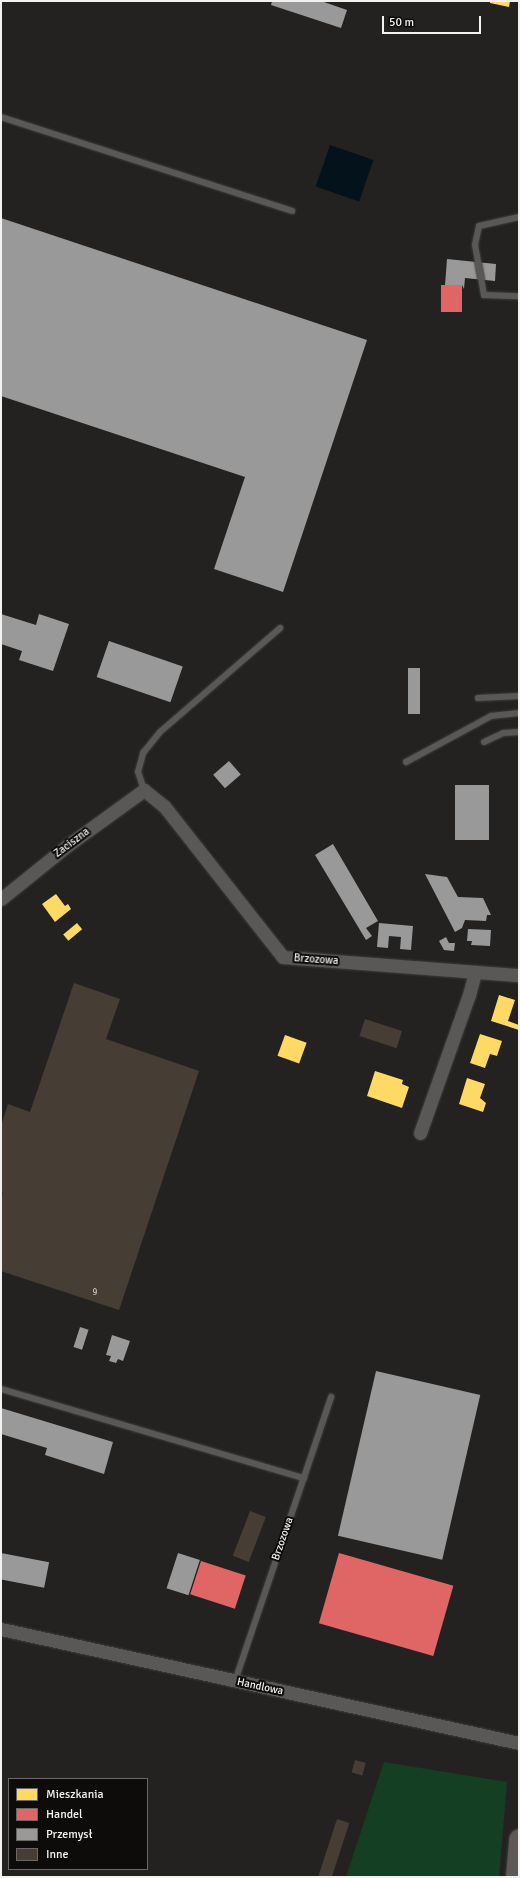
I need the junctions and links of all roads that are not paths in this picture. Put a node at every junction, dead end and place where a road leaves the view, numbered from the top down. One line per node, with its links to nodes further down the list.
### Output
1 (1, 117): 2 (lane)
2 (292, 211)
3 (519, 217): 4 (lane)
4 (519, 296)
5 (280, 628): 12 (lane)
6 (519, 696): 7 (lane)
7 (478, 698)
8 (519, 713): 11 (lane)
9 (519, 732): 10 (lane)
10 (484, 742)
11 (406, 762)
12 (144, 790): 13 (street, Zaciszna); 14 (street, Brzozowa)
13 (1, 899)
14 (475, 972): 15 (street, Brzozowa); 16 (street)
15 (519, 975)
16 (420, 1133)
17 (1, 1388): 19 (lane)
18 (331, 1397): 19 (lane, Brzozowa)
19 (304, 1478): 21 (lane, Brzozowa)
20 (1, 1628): 21 (street, Handlowa)
21 (234, 1681): 22 (street, Handlowa)
22 (519, 1743)
23 (519, 1839): 24 (main road)
24 (516, 1877)

